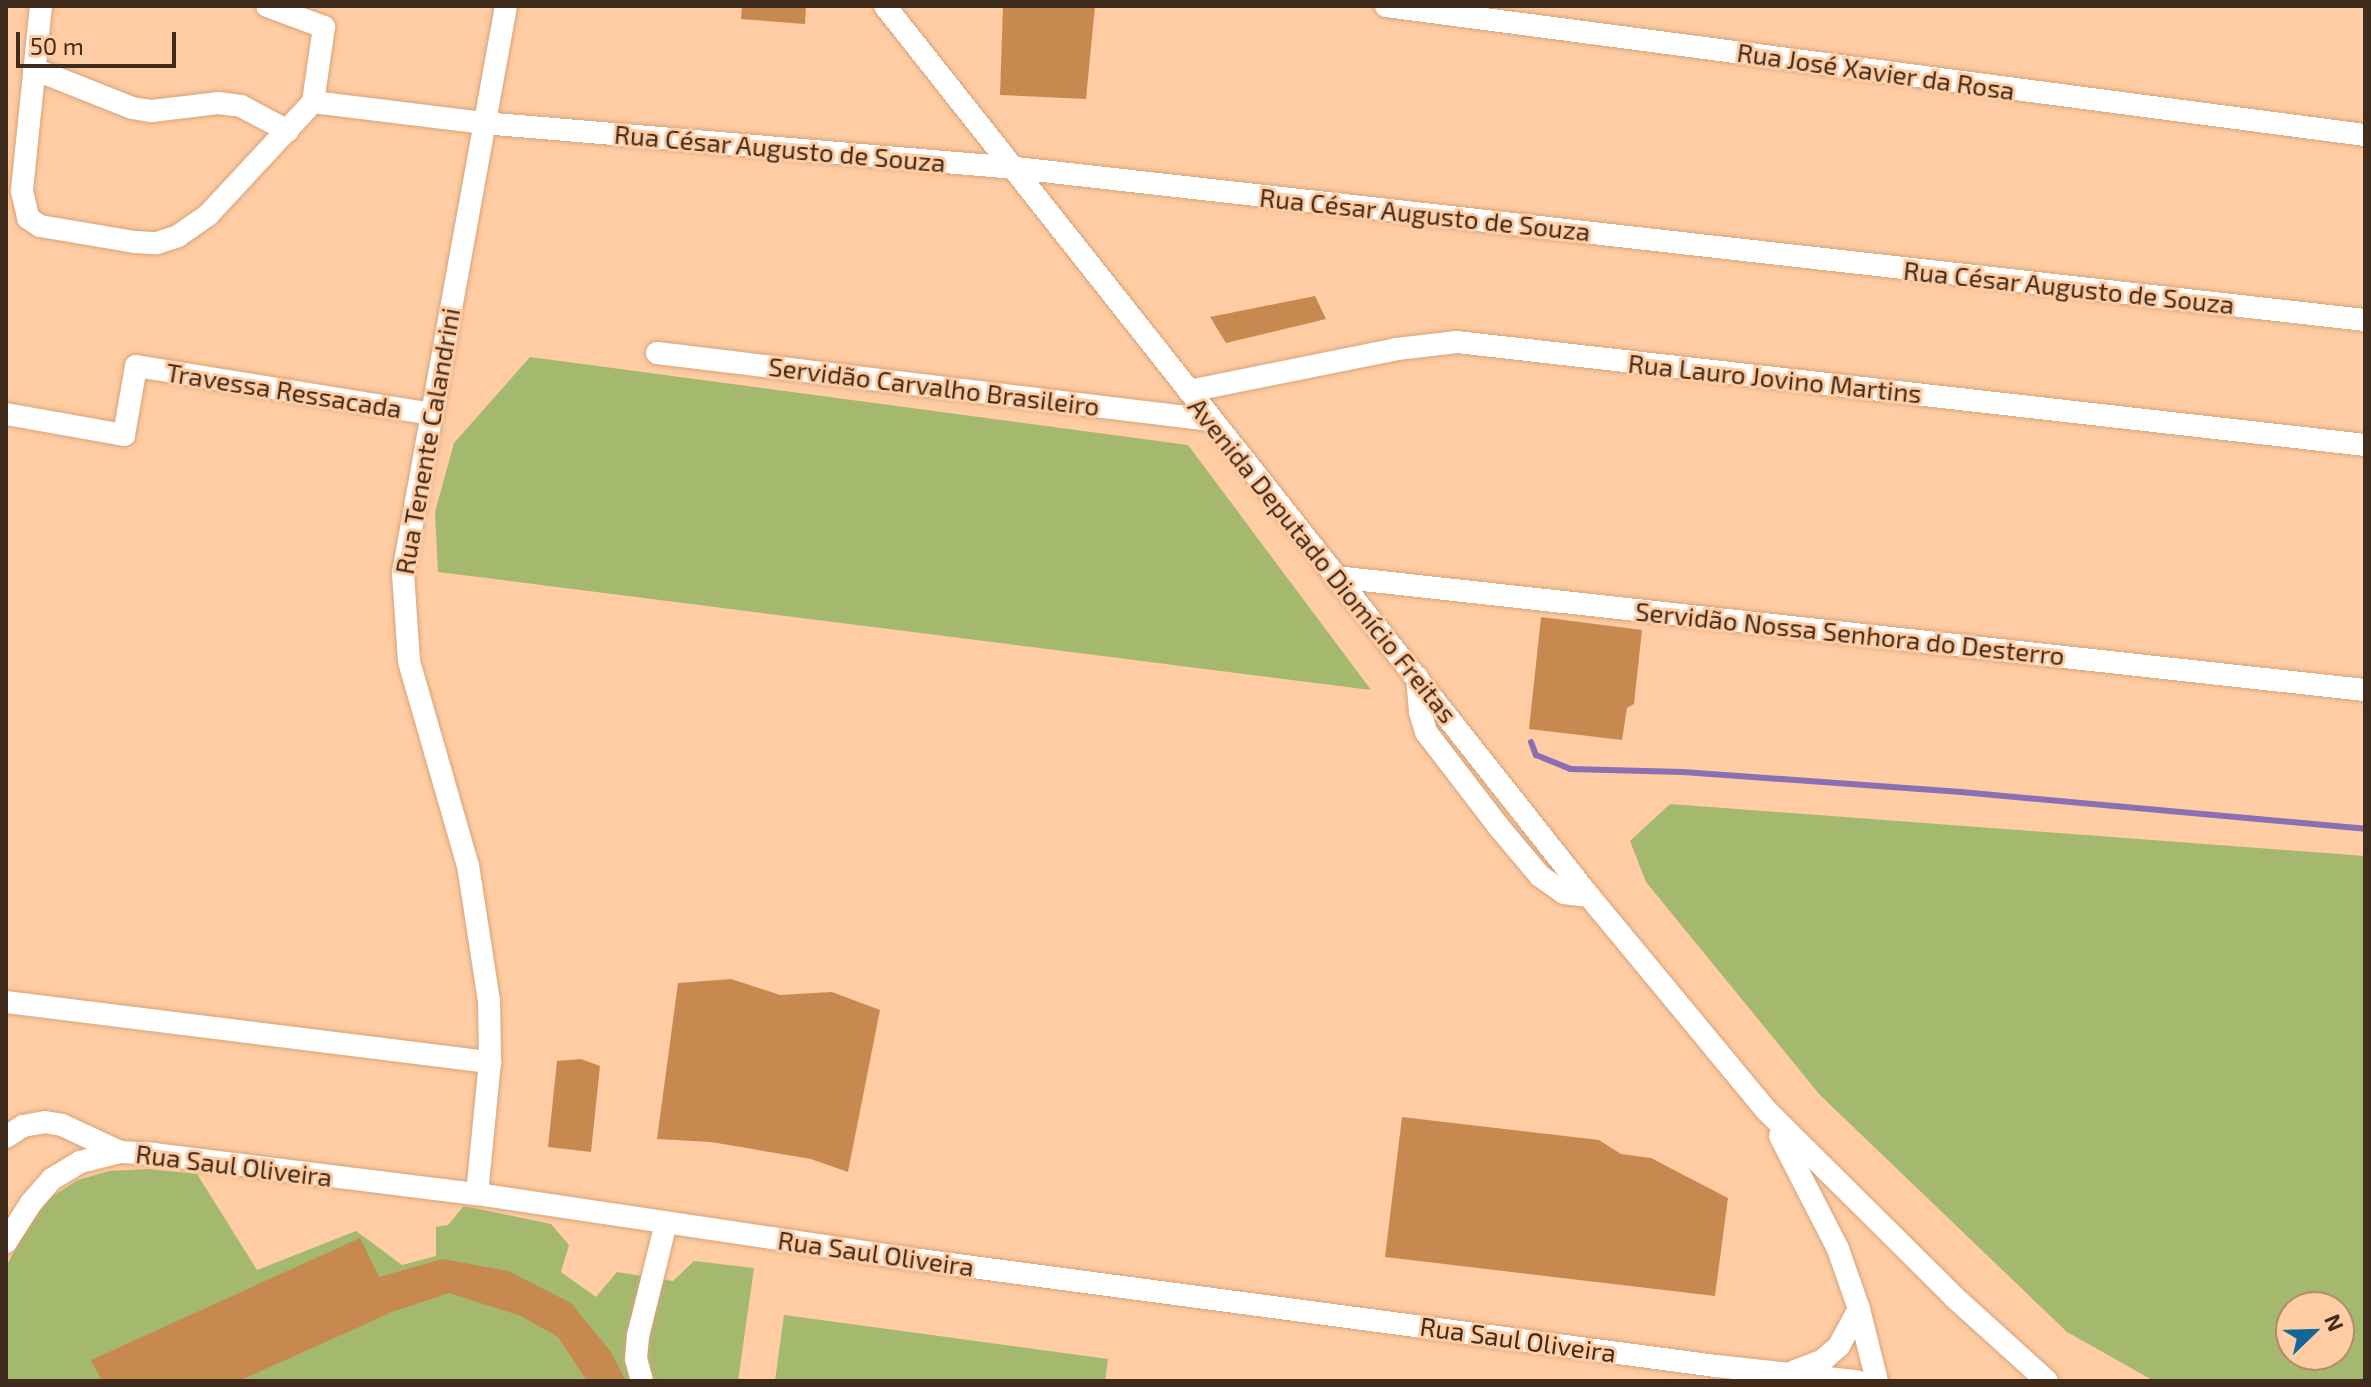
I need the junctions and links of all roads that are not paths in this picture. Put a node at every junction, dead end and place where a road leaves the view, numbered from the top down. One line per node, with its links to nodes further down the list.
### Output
1 (41, 6): 6 (street)
2 (267, 6): 7 (street)
3 (506, 6): 8 (street, Rua Tenente Calandrini)
4 (885, 6): 11 (street, Avenida Deputado Diomício Freitas)
5 (1386, 6): 10 (street, Rua José Xavier da Rosa)
6 (34, 69): 9 (street); 9 (street)
7 (313, 102): 8 (street, Rua César Augusto de Souza); 9 (street)
8 (483, 123): 11 (street, Rua César Augusto de Souza); 16 (street, Rua Tenente Calandrini)
9 (288, 131)
10 (2365, 135)
11 (1016, 168): 12 (street, Rua César Augusto de Souza); 14 (street, Avenida Deputado Diomício Freitas)
12 (2365, 320)
13 (657, 353): 17 (street, Servidão Carvalho Brasileiro)
14 (1189, 391): 17 (street, Avenida Deputado Diomício Freitas); 18 (street, Rua Lauro Jovino Martins)
15 (6, 414): 16 (street, Travessa Ressacada)
16 (431, 414): 22 (street, Rua Tenente Calandrini)
17 (1211, 420): 19 (street, Avenida Deputado Diomício Freitas)
18 (2365, 445)
19 (1336, 577): 20 (street, Servidão Nossa Senhora do Desterro); 23 (street, Avenida Deputado Diomício Freitas)
20 (2365, 690)
21 (6, 1002): 22 (street)
22 (490, 1062): 26 (street, Rua Tenente Calandrini)
23 (1766, 1110): 29 (street, Avenida Deputado Diomício Freitas); 34 (street, Avenida Deputado Diomício Freitas)
24 (6, 1137): 25 (street)
25 (120, 1152): 26 (street, Rua Saul Oliveira); 28 (street, Rua Saul Oliveira)
26 (477, 1194): 27 (street, Rua Saul Oliveira)
27 (666, 1223): 30 (street, Rua Saul Oliveira); 31 (street)
28 (6, 1242)
29 (1859, 1309): 30 (street, Rua Saul Oliveira); 33 (street, Avenida Deputado Diomício Freitas)
30 (1783, 1373): 32 (street, Rua Saul Oliveira)
31 (642, 1381)
32 (1857, 1381)
33 (1877, 1381)
34 (2047, 1381)

